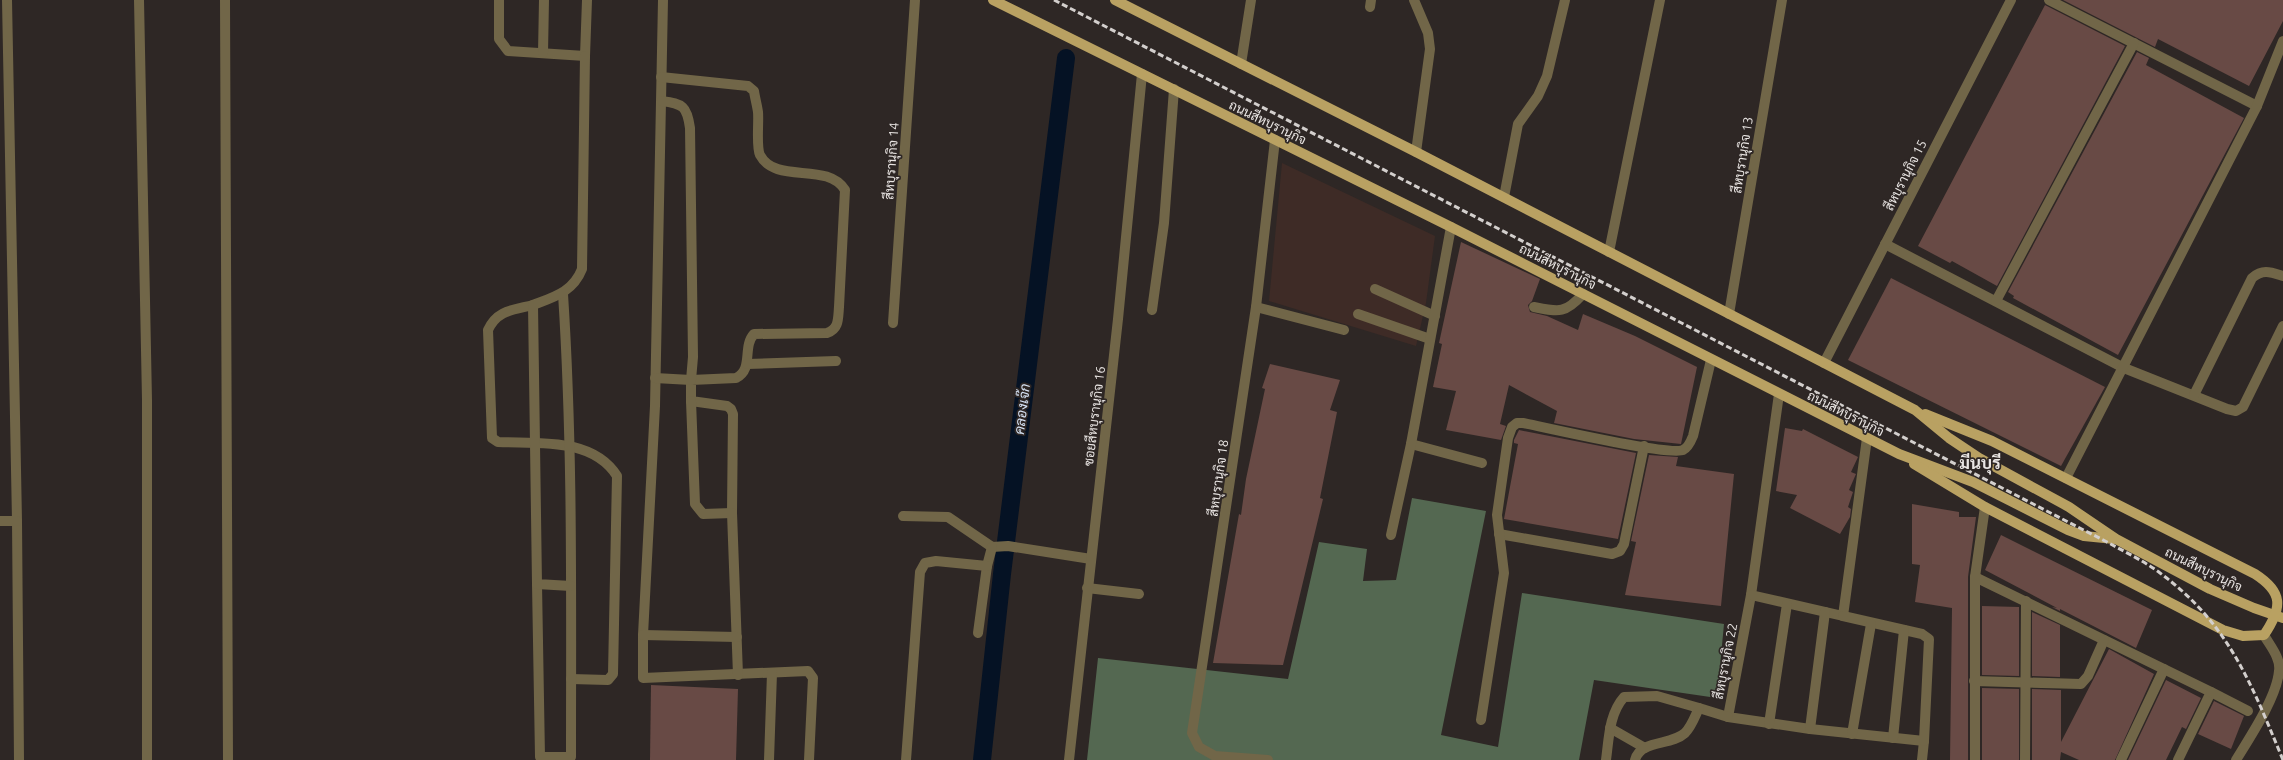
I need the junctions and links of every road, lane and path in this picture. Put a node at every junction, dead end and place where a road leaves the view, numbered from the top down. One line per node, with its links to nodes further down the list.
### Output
1 (8, 0): 29 (street)
2 (139, 0): 119 (street)
3 (225, 0): 120 (street)
4 (499, 0): 20 (street)
5 (544, 0): 20 (street)
6 (587, 0): 21 (street)
7 (663, 0): 24 (street)
8 (915, 0): 47 (street, สีหบุรานุกิจ 14)
9 (993, 0): 23 (main road, ถนนสีหบุรานุกิจ)
10 (1114, 0): 22 (main road, ถนนสีหบุรานุกิจ)
11 (1251, 0): 22 (street)
12 (1414, 0): 30 (street)
13 (1565, 0): 31 (street)
14 (1660, 0): 34 (street)
15 (1782, 0): 45 (street, สีหบุรานุกิจ 13)
16 (2010, 0): 33 (street, สีหบุรานุกิจ 15)
17 (2048, 0): 19 (street)
18 (2283, 41): 27 (street)
19 (2134, 43): 27 (street); 39 (street)
20 (543, 53): 21 (street)
21 (584, 56): 37 (street)
22 (1241, 64): 30 (main road, ถนนสีหบุรานุกิจ)
23 (1142, 74): 25 (main road, ถนนสีหบุรานุกิจ); 79 (street, ซอยสีหบุรานุกิจ 16)
24 (661, 77): 26 (street); 54 (street)
25 (1174, 89): 28 (main road, ถนนสีหบุรานุกิจ); 43 (street)
26 (662, 101): 56 (street); 57 (street)
27 (2257, 106): 55 (street)
28 (1275, 140): 32 (main road, ถนนสีหบุรานุกิจ); 41 (street, สีหบุรานุกิจ 18)
29 (5, 152): 74 (street)
30 (1416, 152): 31 (main road, ถนนสีหบุรานุกิจ)
31 (1504, 197): 34 (main road, ถนนสีหบุรานุกิจ)
32 (1451, 227): 38 (main road, ถนนสีหบุรานุกิจ); 46 (street)
33 (1885, 244): 39 (street); 53 (street, สีหบุรานุกิจ 15)
34 (1609, 252): 45 (main road, ถนนสีหบุรานุกิจ)
35 (2283, 276): 59 (street)
36 (1376, 289): 46 (street)
37 (563, 294): 40 (street); 65 (street)
38 (1583, 294): 42 (street); 51 (main road, ถนนสีหบุรานุกิจ)
39 (1996, 301): 55 (street)
40 (533, 305): 63 (street); 63 (street)
41 (1256, 307): 49 (street); 125 (street, สีหบุรานุกิจ 18)
42 (1534, 307)
43 (1152, 310)
44 (1358, 314): 50 (street)
45 (1729, 314): 53 (main road, ถนนสีหบุรานุกิจ)
46 (1435, 316): 50 (street)
47 (893, 323)
48 (2283, 326): 59 (street)
49 (1344, 330)
50 (1430, 339): 64 (street)
51 (1711, 360): 58 (main road, ถนนสีหบุรานุกิจ); 66 (street)
52 (836, 361): 54 (street)
53 (1824, 363): 61 (main road, ถนนสีหบุรานุกิจ)
54 (747, 364): 57 (street)
55 (2124, 368): 59 (street); 69 (street)
56 (655, 378): 57 (street); 96 (street)
57 (691, 380): 60 (street)
58 (1779, 394): 62 (main road, ถนนสีหบุรานุกิจ); 87 (street, สีหบุรานุกิจ 22)
59 (2194, 395)
60 (691, 401): 71 (street); 71 (street)
61 (1915, 410): 69 (main road); 77 (main road, ถนนสีหบุรานุกิจ)
62 (1867, 438): 67 (main road, ถนนสีหบุรานุกิจ); 91 (street)
63 (534, 444): 65 (street); 82 (street)
64 (1411, 444): 68 (street); 76 (street)
65 (569, 446): 83 (street); 103 (street)
66 (1644, 446): 75 (street); 75 (street)
67 (1899, 454): 70 (main road); 77 (main road, ถนนสีหบุรานุกิจ)
68 (1482, 463)
69 (2066, 478): 85 (main road)
70 (1985, 507): 81 (street); 97 (main road)
71 (732, 513): 98 (street)
72 (903, 516): 78 (street)
73 (0, 521): 74 (street)
74 (17, 521): 118 (street)
75 (1499, 534): 110 (street)
76 (1391, 535)
77 (2116, 539): 92 (main road, ถนนสีหบุรานุกิจ)
78 (992, 547): 79 (street); 80 (street)
79 (1091, 559): 84 (street, ซอยสีหบุรานุกิจ 16)
80 (987, 566): 95 (street); 123 (street)
81 (1975, 578): 88 (street); 104 (street)
82 (537, 584): 83 (street); 103 (street)
83 (571, 586): 103 (street)
84 (1087, 588): 86 (street); 124 (street, ซอยสีหบุรานุกิจ 16)
85 (2280, 593): 97 (main road)
86 (1139, 594)
87 (1751, 595): 89 (street); 109 (street, สีหบุรานุกิจ 22)
88 (2026, 601): 99 (street); 105 (street)
89 (1787, 604): 90 (street); 111 (street)
90 (1825, 612): 91 (street); 113 (street)
91 (1843, 616): 93 (street)
92 (2283, 618)
93 (1871, 624): 94 (street); 114 (street)
94 (1904, 630): 115 (street); 116 (street)
95 (978, 633)
96 (643, 635): 98 (street); 102 (street)
97 (2264, 635): 133 (street)
98 (737, 637): 102 (street)
99 (2104, 640): 100 (street); 105 (street)
100 (2164, 669): 106 (street); 131 (street)
101 (772, 673): 102 (street); 121 (street); 122 (street)
102 (738, 675)
103 (571, 679)
104 (1974, 681): 105 (street); 129 (street)
105 (2026, 682): 130 (street)
106 (2211, 692): 108 (street); 132 (street)
107 (1699, 708): 109 (street); 112 (street); 117 (street)
108 (2248, 711)
109 (1728, 717): 111 (street, สีหบุรานุกิจ 22)
110 (1481, 720)
111 (1769, 724): 113 (street, สีหบุรานุกิจ 22)
112 (1610, 728): 117 (street); 126 (street)
113 (1810, 730): 114 (street, สีหบุรานุกิจ 22)
114 (1852, 734): 115 (street, สีหบุรานุกิจ 22)
115 (1893, 738): 116 (street, สีหบุรานุกิจ 22)
116 (1924, 741): 128 (street)
117 (1645, 748): 127 (street)
118 (19, 760)
119 (147, 760)
120 (228, 760)
121 (769, 760)
122 (809, 760)
123 (906, 760)
124 (1069, 760)
125 (1268, 760)
126 (1606, 760)
127 (1635, 760)
128 (1922, 760)
129 (1975, 760)
130 (2025, 760)
131 (2121, 760)
132 (2178, 760)
133 (2236, 760)

